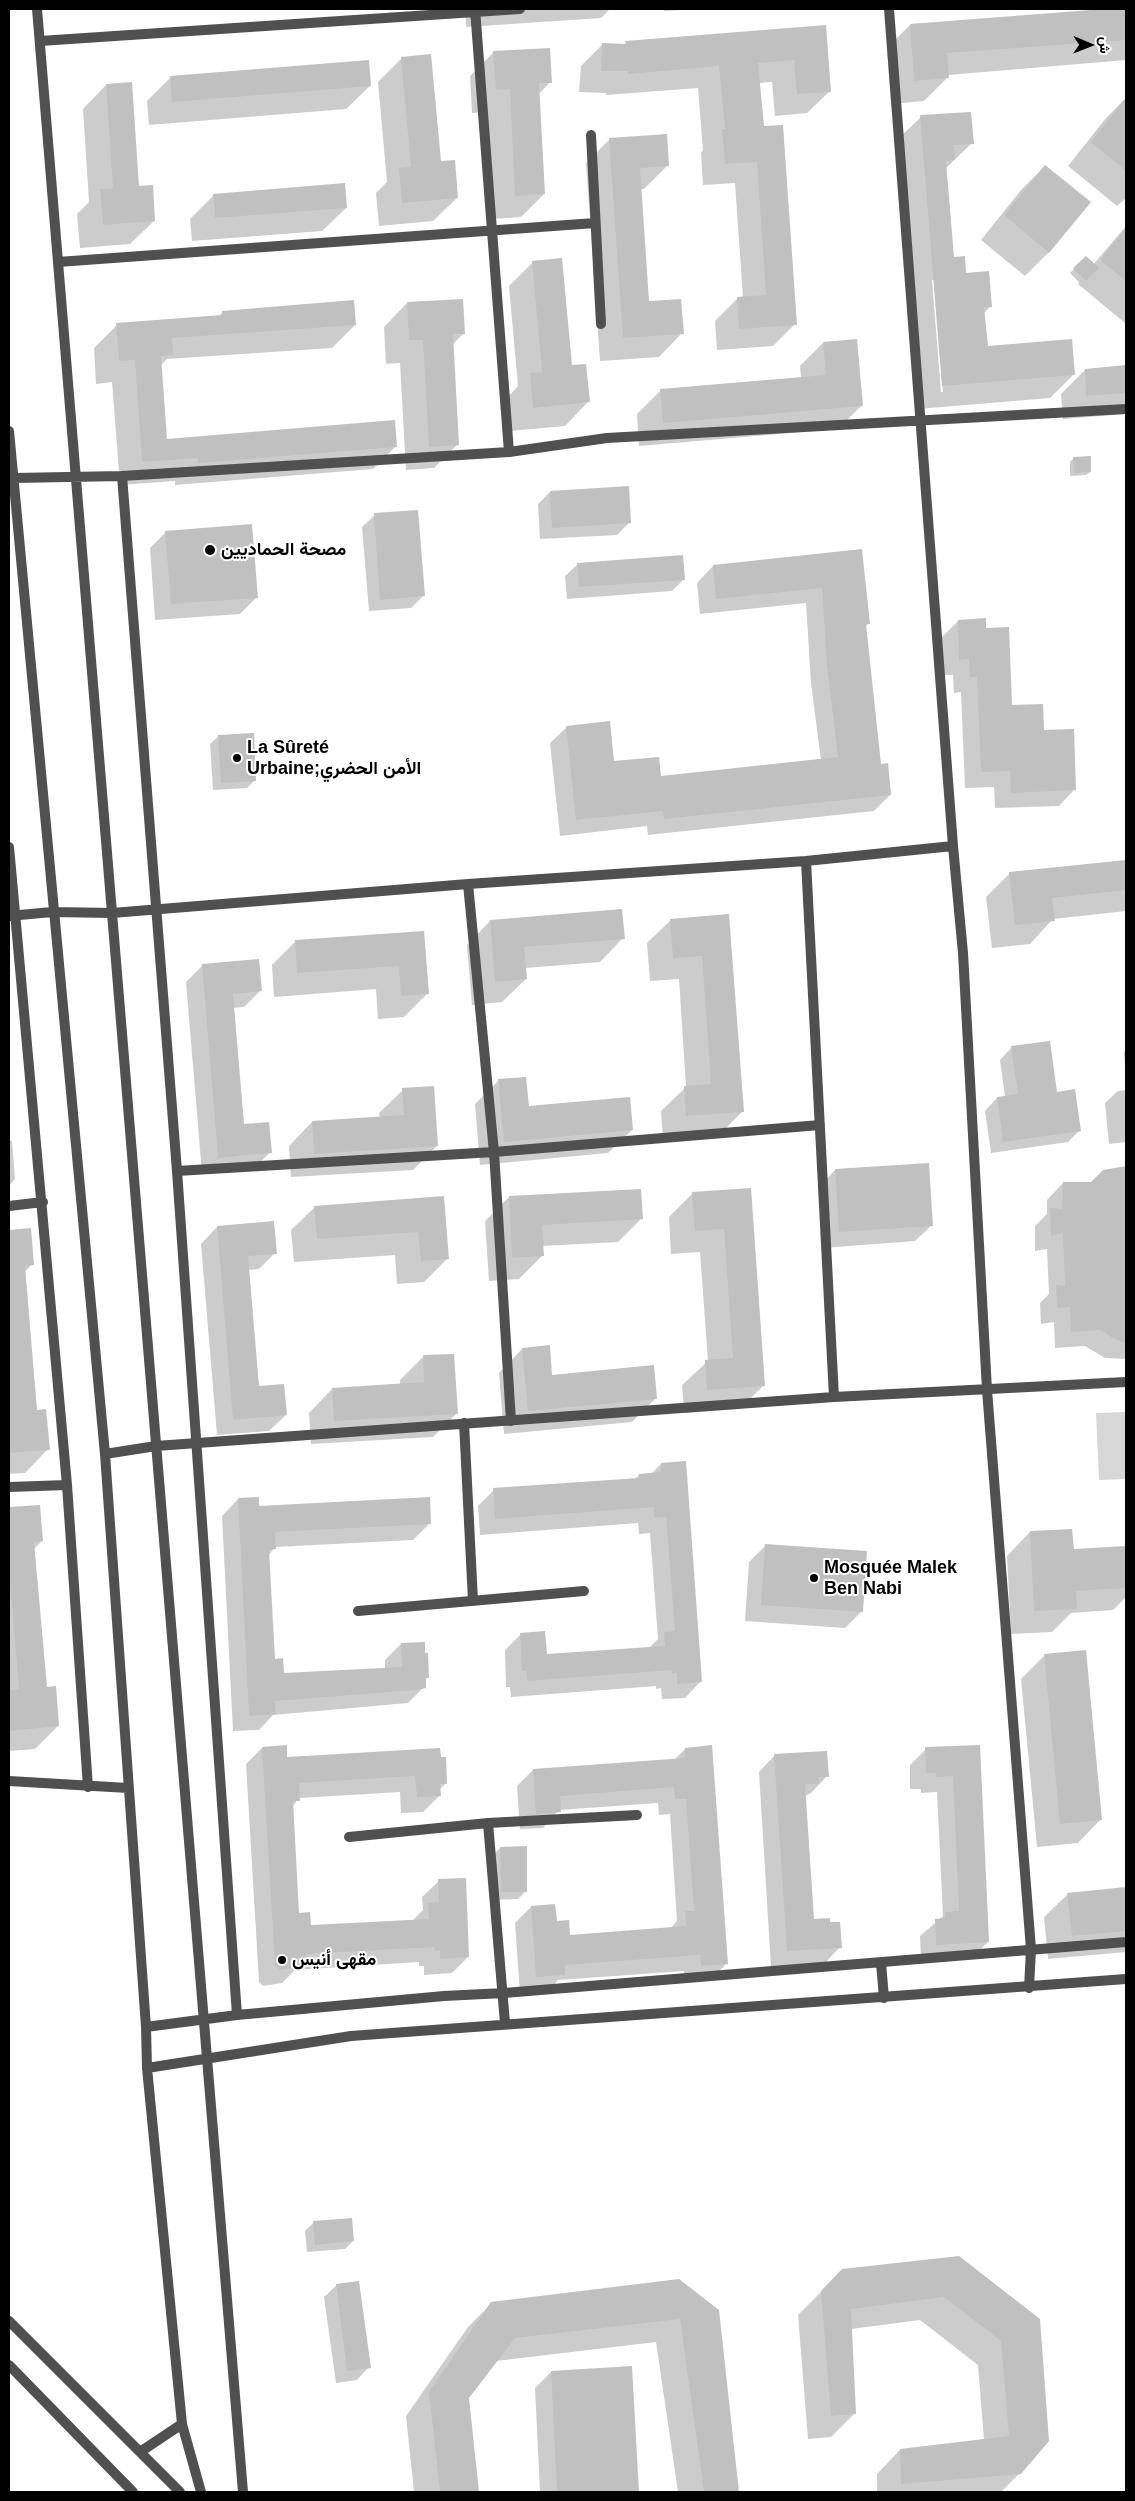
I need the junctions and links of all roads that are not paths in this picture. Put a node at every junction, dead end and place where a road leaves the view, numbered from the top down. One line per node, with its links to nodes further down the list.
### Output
1 (37, 9): 5 (street)
2 (520, 9): 4 (street)
3 (889, 9): 12 (street)
4 (475, 10): 5 (street); 8 (street)
5 (40, 41): 9 (street)
6 (591, 135): 7 (street)
7 (595, 223): 8 (street); 10 (street)
8 (492, 230): 9 (street); 14 (street)
9 (58, 262): 16 (street)
10 (601, 324)
11 (1126, 409): 12 (street)
12 (920, 421): 14 (street); 18 (street)
13 (9, 432): 17 (street)
14 (509, 452): 15 (street)
15 (122, 476): 16 (street); 22 (street)
16 (76, 477): 17 (street); 24 (street)
17 (14, 478): 23 (street)
18 (953, 846): 20 (street); 32 (street)
19 (9, 847): 25 (street)
20 (806, 861): 21 (street); 26 (street)
21 (468, 884): 22 (street); 27 (street)
22 (156, 909): 24 (street); 28 (street)
23 (52, 912): 24 (street); 25 (street); 38 (street)
24 (112, 913): 37 (street)
25 (12, 915): 29 (street)
26 (820, 1125): 27 (street); 33 (street)
27 (494, 1152): 28 (street); 34 (street)
28 (177, 1171): 36 (street)
29 (43, 1202): 30 (street); 39 (street)
30 (9, 1206)
31 (1126, 1382): 32 (street)
32 (987, 1390): 33 (street); 51 (street)
33 (834, 1396): 34 (street)
34 (511, 1421): 35 (street)
35 (464, 1423): 36 (street); 42 (street)
36 (197, 1444): 37 (street); 57 (street)
37 (156, 1446): 38 (street); 58 (street)
38 (105, 1454): 46 (street)
39 (67, 1485): 40 (street); 45 (street)
40 (9, 1487)
41 (584, 1591): 42 (street)
42 (473, 1601): 43 (street)
43 (358, 1611)
44 (9, 1781): 45 (street)
45 (88, 1787): 46 (street)
46 (128, 1788): 60 (street)
47 (637, 1815): 48 (street)
48 (488, 1823): 49 (street); 55 (street)
49 (349, 1837)
50 (1126, 1942): 51 (street)
51 (1031, 1949): 52 (street); 54 (street)
52 (881, 1963): 55 (street); 56 (street)
53 (1126, 1979): 54 (street)
54 (1029, 1988): 56 (street)
55 (504, 1993): 57 (street); 59 (street)
56 (884, 1998): 59 (street)
57 (237, 2015): 58 (street)
58 (204, 2018): 60 (street); 61 (street)
59 (505, 2023): 61 (street)
60 (146, 2027): 62 (street)
61 (207, 2057): 62 (street); 70 (street)
62 (147, 2068): 65 (street)
63 (9, 2321): 66 (street)
64 (9, 2365): 67 (street)
65 (182, 2424): 66 (street); 69 (street)
66 (140, 2452): 68 (street)
67 (134, 2492)
68 (180, 2492)
69 (200, 2492)
70 (243, 2492)

